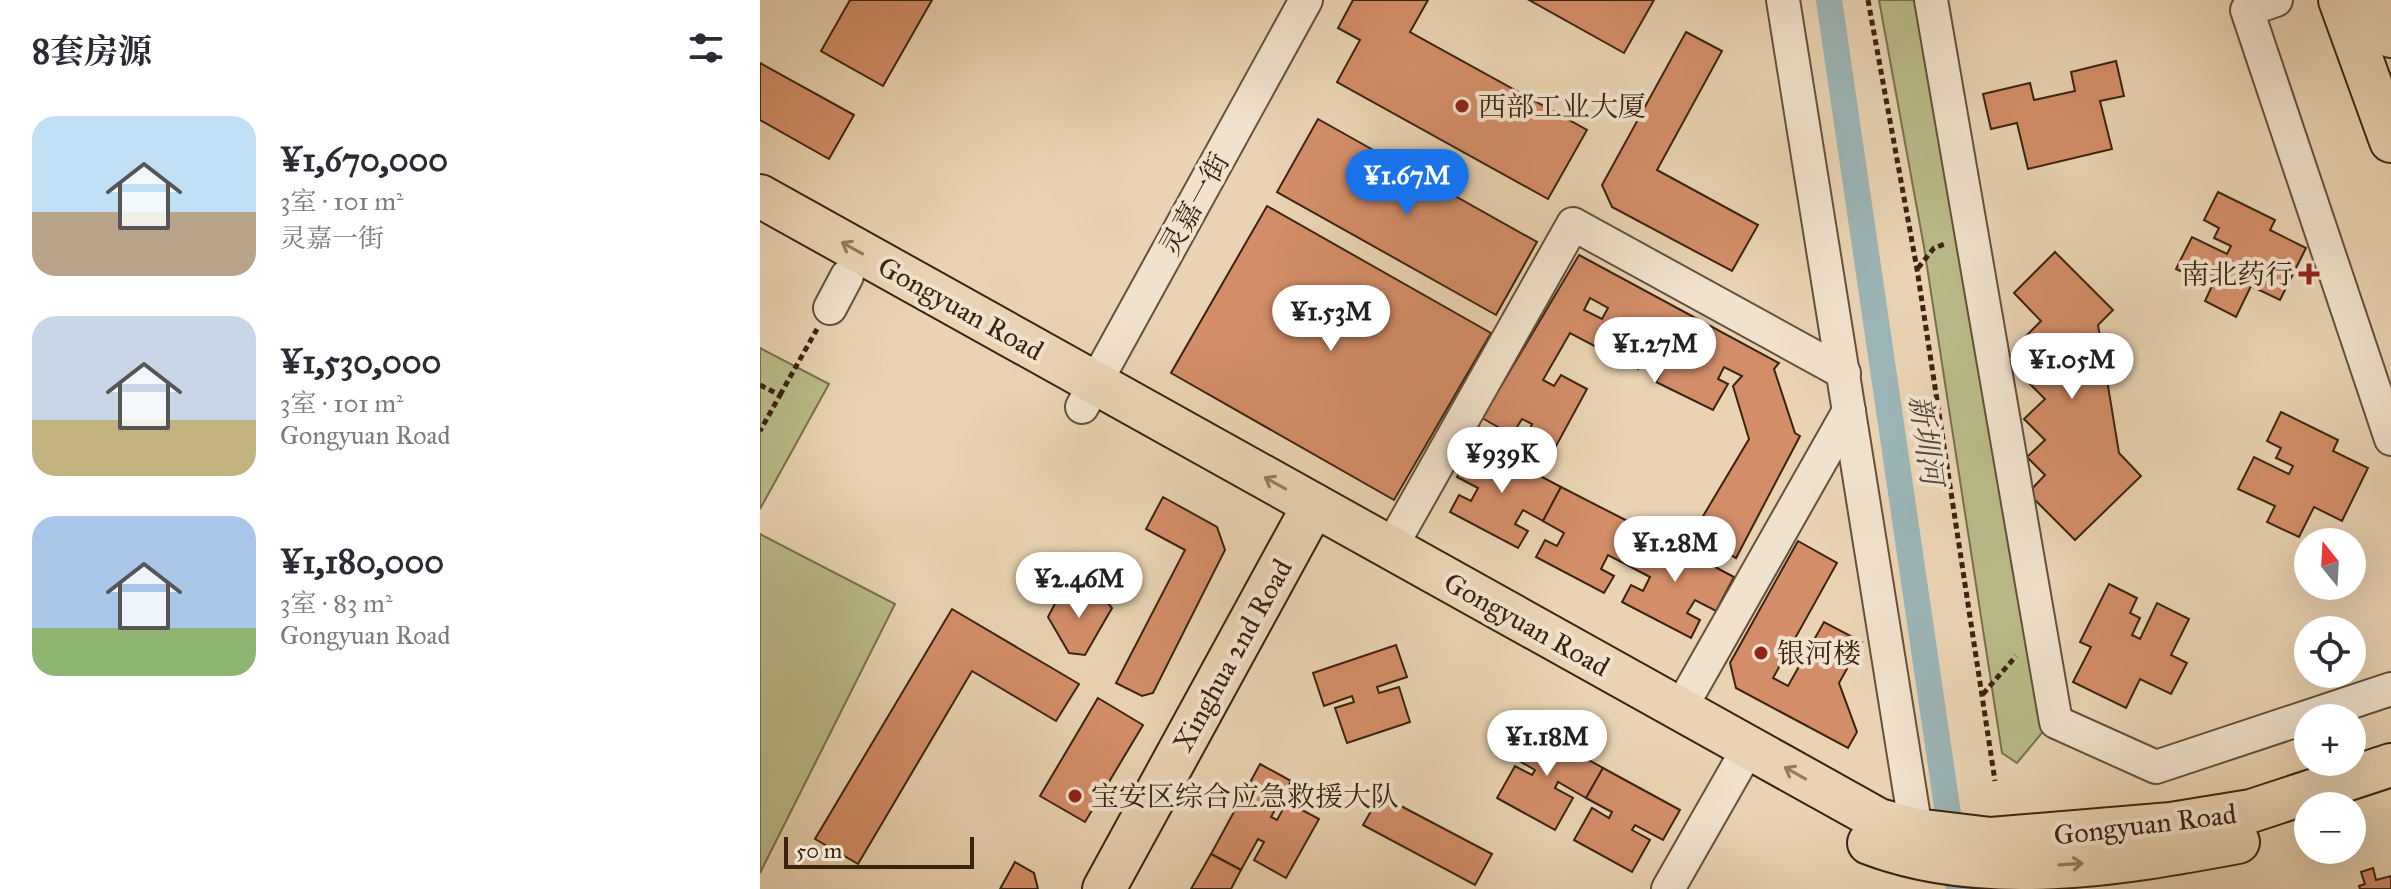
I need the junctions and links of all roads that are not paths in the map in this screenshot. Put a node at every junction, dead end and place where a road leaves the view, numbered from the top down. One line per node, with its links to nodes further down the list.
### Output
1 (1306, 0): 12 (street, 灵嘉一街)
2 (1783, 0): 11 (street)
3 (1931, 0): 17 (street)
4 (2276, 0): 14 (street)
5 (2340, 0): 8 (main road)
6 (2378, 0): 7 (main road)
7 (2391, 36)
8 (2391, 141)
9 (760, 196): 12 (main road, Gongyuan Road, one-way to 9)
10 (760, 227): 12 (main road, Gongyuan Road)
11 (1844, 373): 13 (street); 16 (street)
12 (1089, 395): 15 (main road, Gongyuan Road)
13 (1849, 411): 18 (street); 24 (street)
14 (2391, 439)
15 (1308, 517): 16 (main road, Gongyuan Road); 19 (main road, Gongyuan Road); 26 (main road, Xinghua 2nd Road)
16 (1391, 547): 18 (main road, Gongyuan Road)
17 (2391, 689)
18 (1680, 709): 19 (main road, Gongyuan Road)
19 (1742, 759): 24 (main road, Gongyuan Road); 27 (street)
20 (2391, 765): 25 (main road, Gongyuan Road)
21 (2391, 794): 22 (main road)
22 (2366, 802)
23 (2294, 826): 25 (main road, Gongyuan Road, one-way to 23)
24 (1920, 845): 25 (main road, Gongyuan Road)
25 (1992, 853)
26 (1104, 889)
27 (1668, 889)

